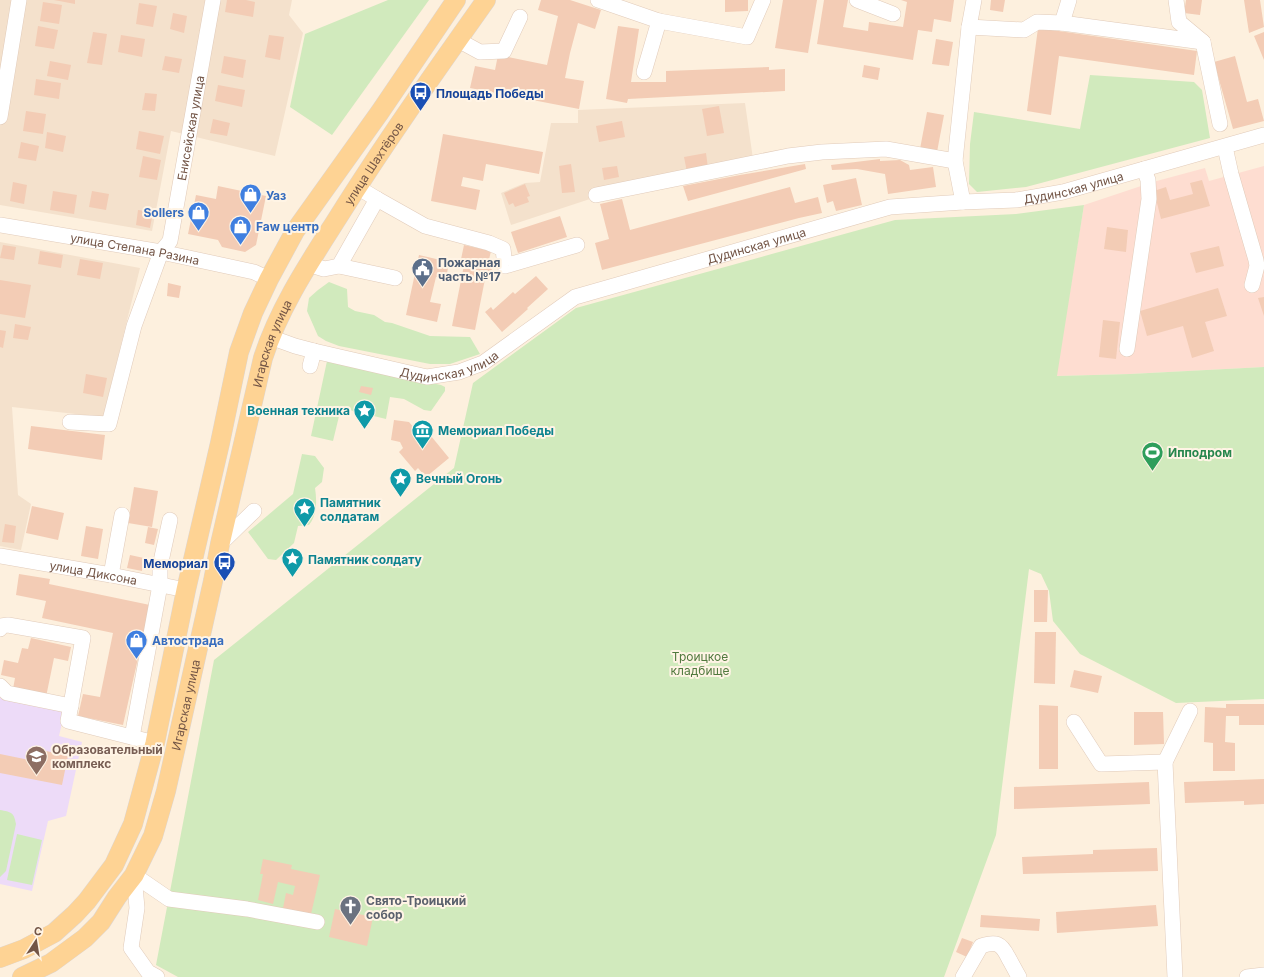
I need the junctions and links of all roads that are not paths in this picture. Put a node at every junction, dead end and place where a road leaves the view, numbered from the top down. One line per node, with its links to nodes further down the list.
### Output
1 (19, 0): 19 (street)
2 (213, 0): 31 (street, Енисейская улица)
3 (456, 0): 36 (main road, улица Шахтёров)
4 (486, 0): 16 (main road, улица Шахтёров)
5 (598, 0): 13 (street)
6 (763, 0): 13 (street)
7 (857, 0): 11 (street)
8 (974, 0): 15 (street)
9 (1069, 0): 14 (street)
10 (1176, 0): 17 (street)
11 (893, 14)
12 (520, 17): 16 (street)
13 (659, 21): 18 (street)
14 (1062, 23): 15 (street); 17 (street)
15 (969, 27): 23 (street)
16 (458, 40): 25 (main road, улица Шахтёров)
17 (1203, 42): 20 (street)
18 (644, 72)
19 (0, 117)
20 (1220, 124)
21 (1264, 135): 22 (street, Дудинская улица)
22 (1224, 147): 24 (street, Дудинская улица); 32 (street)
23 (955, 161): 26 (street); 28 (street)
24 (1144, 169): 28 (street, Дудинская улица); 40 (street)
25 (357, 187): 27 (street); 33 (main road, улица Шахтёров)
26 (596, 195)
27 (377, 199): 30 (street); 34 (street)
28 (963, 202): 41 (street, Дудинская улица)
29 (0, 225): 31 (street, улица Степана Разина)
30 (577, 245)
31 (161, 252): 36 (street, улица Степана Разина); 43 (street, Енисейская улица)
32 (1260, 258): 37 (street)
33 (308, 264): 34 (street); 38 (main road, улица Шахтёров)
34 (339, 266): 35 (street)
35 (395, 278)
36 (269, 279): 51 (main road, Игарская улица)
37 (1252, 285)
38 (293, 291): 39 (main road, Игарская улица)
39 (270, 337): 41 (street, Дудинская улица); 47 (main road, Игарская улица)
40 (1127, 348)
41 (314, 351): 42 (street)
42 (310, 366)
43 (70, 422)
44 (254, 511): 47 (street)
45 (122, 516): 49 (street)
46 (170, 520): 50 (street)
47 (220, 544): 60 (main road, Игарская улица)
48 (0, 556): 49 (street, улица Диксона)
49 (111, 575): 50 (street, улица Диксона)
50 (160, 585): 51 (street, улица Диксона); 57 (street)
51 (186, 590): 58 (main road, Игарская улица)
52 (0, 629): 54 (street)
53 (0, 686): 54 (street)
54 (71, 706): 57 (street)
55 (1190, 711): 59 (street)
56 (1074, 722): 59 (street)
57 (132, 737): 58 (street)
58 (155, 743): 62 (main road, Игарская улица)
59 (1165, 762): 68 (street)
60 (134, 875): 61 (street); 64 (main road, Игарская улица); 65 (street)
61 (317, 922)
62 (0, 958)
63 (1264, 975): 69 (street)
64 (22, 977)
65 (157, 977)
66 (963, 977): 67 (street)
67 (1019, 977)
68 (1175, 977)
69 (1247, 977)

